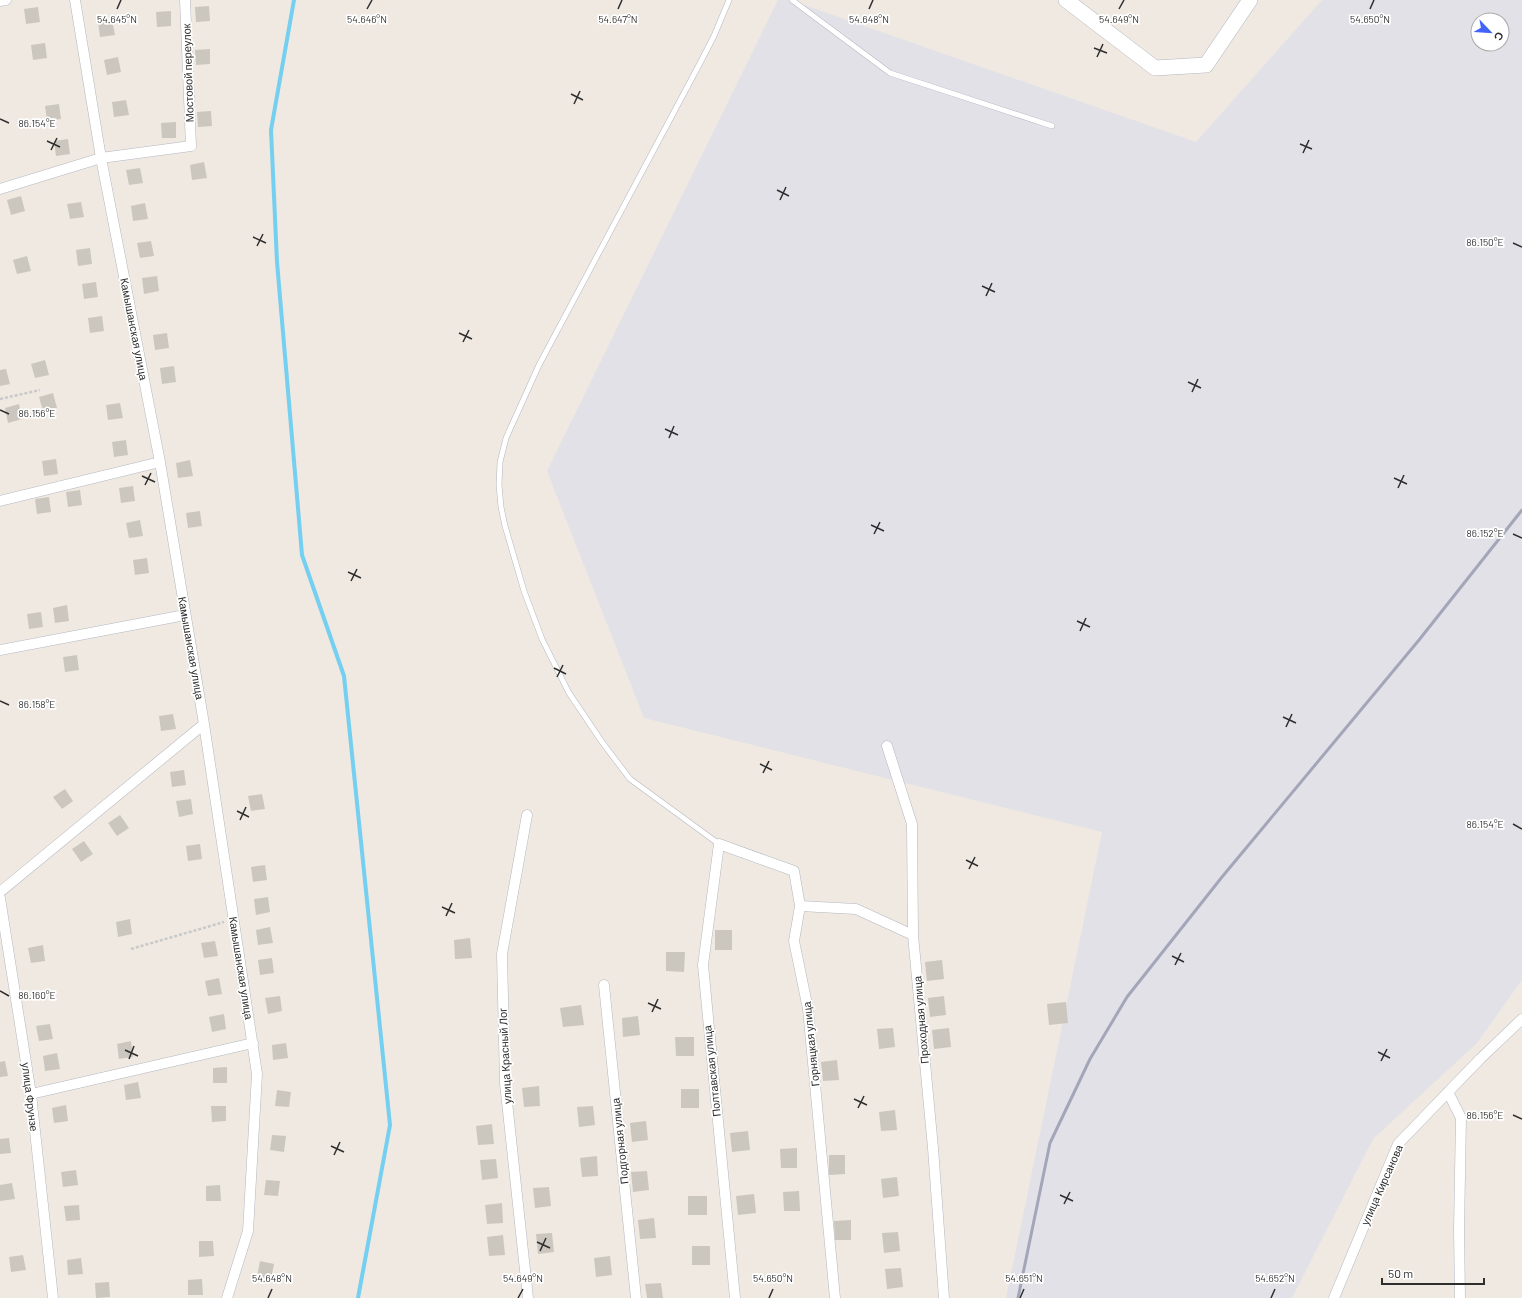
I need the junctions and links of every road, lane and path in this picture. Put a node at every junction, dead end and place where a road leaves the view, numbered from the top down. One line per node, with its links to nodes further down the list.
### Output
1 (6, 0): 8 (street)
2 (75, 0): 10 (street, Камышанская улица)
3 (185, 0): 10 (street, Мостовой переулок)
4 (729, 0): 21 (lane)
5 (792, 0): 9 (lane)
6 (1066, 0): 7 (street)
7 (1250, 0)
8 (0, 1)
9 (1052, 126)
10 (100, 158): 11 (street); 14 (street, Камышанская улица)
11 (0, 189)
12 (40, 390): 13 (path)
13 (0, 399)
14 (160, 462): 15 (street); 16 (street, Камышанская улица)
15 (0, 501)
16 (186, 615): 17 (street); 18 (street, Камышанская улица)
17 (0, 650)
18 (204, 724): 22 (street); 25 (street, Камышанская улица)
19 (887, 746): 26 (street, Проходная улица)
20 (527, 815): 35 (street, улица Красный Лог)
21 (719, 844): 24 (street, Горняцкая улица); 37 (street, Полтавская улица)
22 (0, 892)
23 (0, 898): 32 (street, улица Фрунзе)
24 (800, 906): 26 (street); 38 (street, Горняцкая улица)
25 (234, 920): 27 (path); 30 (street, Камышанская улица)
26 (913, 935): 39 (street, Проходная улица)
27 (131, 949)
28 (604, 985): 36 (street, Подгорная улица)
29 (1522, 1019): 31 (street, улица Кирсанова)
30 (253, 1044): 32 (street); 34 (street, Камышанская улица)
31 (1448, 1092): 40 (street, улица Кирсанова); 41 (street)
32 (31, 1094): 33 (street, улица Фрунзе)
33 (53, 1298)
34 (227, 1298)
35 (528, 1298)
36 (636, 1298)
37 (734, 1298)
38 (835, 1298)
39 (944, 1298)
40 (1334, 1298)
41 (1460, 1298)

